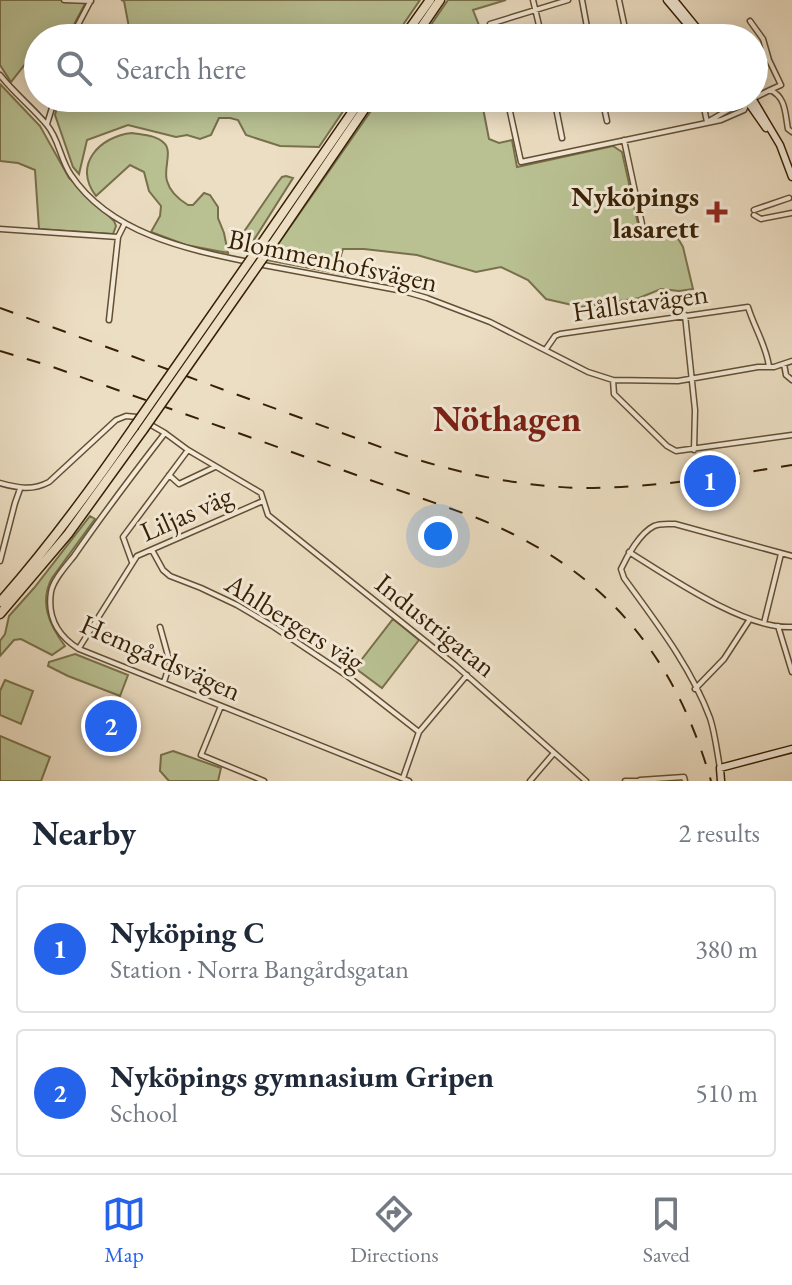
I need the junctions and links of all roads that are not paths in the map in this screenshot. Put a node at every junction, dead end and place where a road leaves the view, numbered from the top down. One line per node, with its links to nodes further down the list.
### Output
1 (64, 0): 10 (street)
2 (430, 0): 14 (highway)
3 (440, 0): 15 (highway)
4 (533, 0): 11 (street)
5 (568, 0): 11 (street)
6 (582, 0): 18 (street)
7 (619, 0): 19 (street)
8 (667, 0): 20 (main road)
9 (674, 0): 21 (main road)
10 (91, 1): 13 (street)
11 (536, 10): 16 (street); 17 (street)
12 (750, 21): 22 (street)
13 (79, 24)
14 (413, 24)
15 (424, 24)
16 (490, 24)
17 (539, 24)
18 (586, 24)
19 (624, 24)
20 (689, 24)
21 (692, 24)
22 (752, 24)
23 (768, 56): 25 (street)
24 (0, 75): 26 (street, Blommenhofsvägen)
25 (770, 90): 40 (street)
26 (24, 100)
27 (35, 112): 39 (street, Blommenhofsvägen)
28 (51, 112): 39 (street)
29 (353, 112): 50 (highway)
30 (362, 112): 50 (highway)
31 (510, 112): 42 (street)
32 (557, 112): 41 (street)
33 (605, 112): 37 (street)
34 (705, 112): 38 (street)
35 (741, 112): 38 (street)
36 (759, 112): 43 (main road)
37 (607, 121)
38 (707, 122): 42 (street)
39 (47, 124): 46 (street, Blommenhofsvägen)
40 (792, 132)
41 (562, 138)
42 (624, 140): 48 (street)
43 (792, 177)
44 (789, 198): 45 (street)
45 (792, 213)
46 (125, 223): 49 (street); 53 (street, Blommenhofsvägen)
47 (0, 229): 49 (street)
48 (681, 229)
49 (118, 237): 52 (street)
50 (258, 257): 60 (highway, bridge)
51 (685, 315): 53 (street, Hållstavägen); 56 (street, Hållstavägen); 57 (street)
52 (109, 320)
53 (546, 349): 58 (street, Blommenhofsvägen)
54 (792, 361): 55 (street, Blommenhofsvägen)
55 (784, 364): 56 (street, Blommenhofsvägen); 59 (street)
56 (769, 367): 57 (street, Blommenhofsvägen)
57 (691, 379): 58 (street, Blommenhofsvägen); 64 (street)
58 (613, 380): 64 (street)
59 (792, 380)
60 (138, 429): 76 (highway); 77 (highway)
61 (165, 433): 63 (street, Industrigatan); 68 (street); 83 (street, Hemgårdsvägen)
62 (792, 435): 64 (street)
63 (188, 450): 65 (street, Industrigatan); 66 (street)
64 (694, 450)
65 (215, 467): 66 (street); 69 (street, Industrigatan)
66 (168, 475): 75 (street)
67 (0, 483): 68 (street)
68 (20, 489): 74 (street)
69 (263, 501): 70 (street, Liljas väg); 85 (street, Industrigatan)
70 (152, 550): 75 (street, Liljas väg); 89 (street, Ahlbergers väg)
71 (629, 552): 72 (street); 78 (street); 87 (street)
72 (781, 554): 73 (street); 79 (street)
73 (792, 556)
74 (0, 561)
75 (132, 562): 83 (street, Liljas väg)
76 (0, 602)
77 (0, 614)
78 (750, 619): 79 (street); 87 (street)
79 (764, 623): 80 (street)
80 (778, 626): 82 (street); 84 (street)
81 (160, 627): 86 (street)
82 (792, 627)
83 (79, 649): 86 (street, Hemgårdsvägen)
84 (792, 672)
85 (467, 675): 89 (street); 91 (street, Industrigatan)
86 (164, 682): 88 (street, Hemgårdsvägen)
87 (695, 689): 92 (street)
88 (221, 706): 93 (street, Hemgårdsvägen); 95 (street)
89 (419, 732): 93 (street)
90 (792, 749): 92 (main road)
91 (554, 753): 97 (street); 98 (street, Industrigatan)
92 (720, 768): 101 (main road)
93 (403, 778): 96 (street, Hemgårdsvägen)
94 (640, 780): 99 (street); 100 (street)
95 (264, 781)
96 (409, 781)
97 (530, 781)
98 (586, 781)
99 (625, 781)
100 (685, 781)
101 (721, 781)

